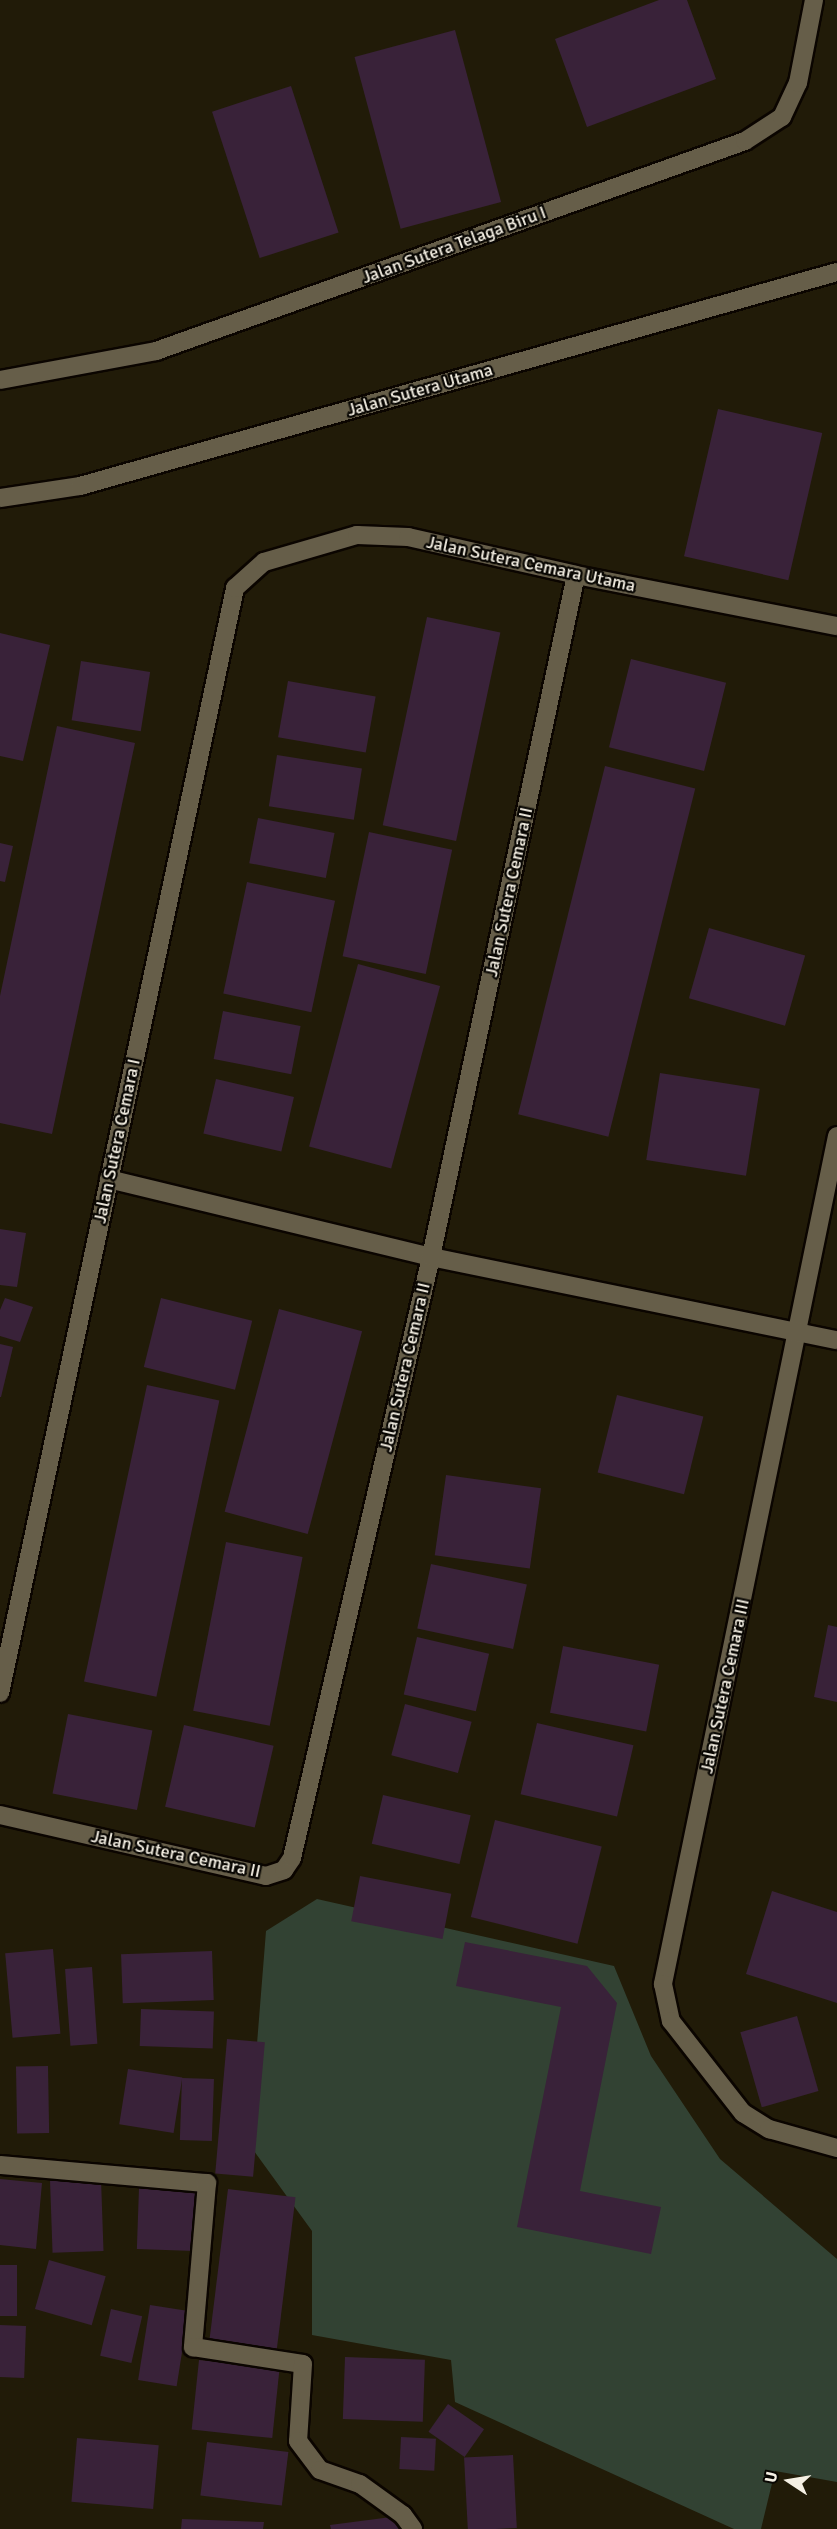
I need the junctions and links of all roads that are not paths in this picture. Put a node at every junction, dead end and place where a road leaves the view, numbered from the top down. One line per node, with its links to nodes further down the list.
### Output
1 (814, 0): 3 (street, Jalan Sutera Telaga Biru I)
2 (837, 272): 4 (street, Jalan Sutera Utama)
3 (0, 380)
4 (0, 498)
5 (576, 575): 6 (street, Jalan Sutera Cemara Utama); 7 (street, Jalan Sutera Cemara Utama); 10 (street, Jalan Sutera Cemara II)
6 (235, 588): 9 (street, Jalan Sutera Cemara I)
7 (837, 626)
8 (837, 1136): 11 (street, Jalan Sutera Cemara III)
9 (109, 1179): 10 (street); 13 (street, Jalan Sutera Cemara I)
10 (431, 1257): 11 (street); 14 (street, Jalan Sutera Cemara II)
11 (799, 1332): 12 (street); 15 (street, Jalan Sutera Cemara III)
12 (837, 1340)
13 (0, 1693)
14 (0, 1815)
15 (837, 2148)
16 (0, 2165): 17 (street)
17 (413, 2529)

